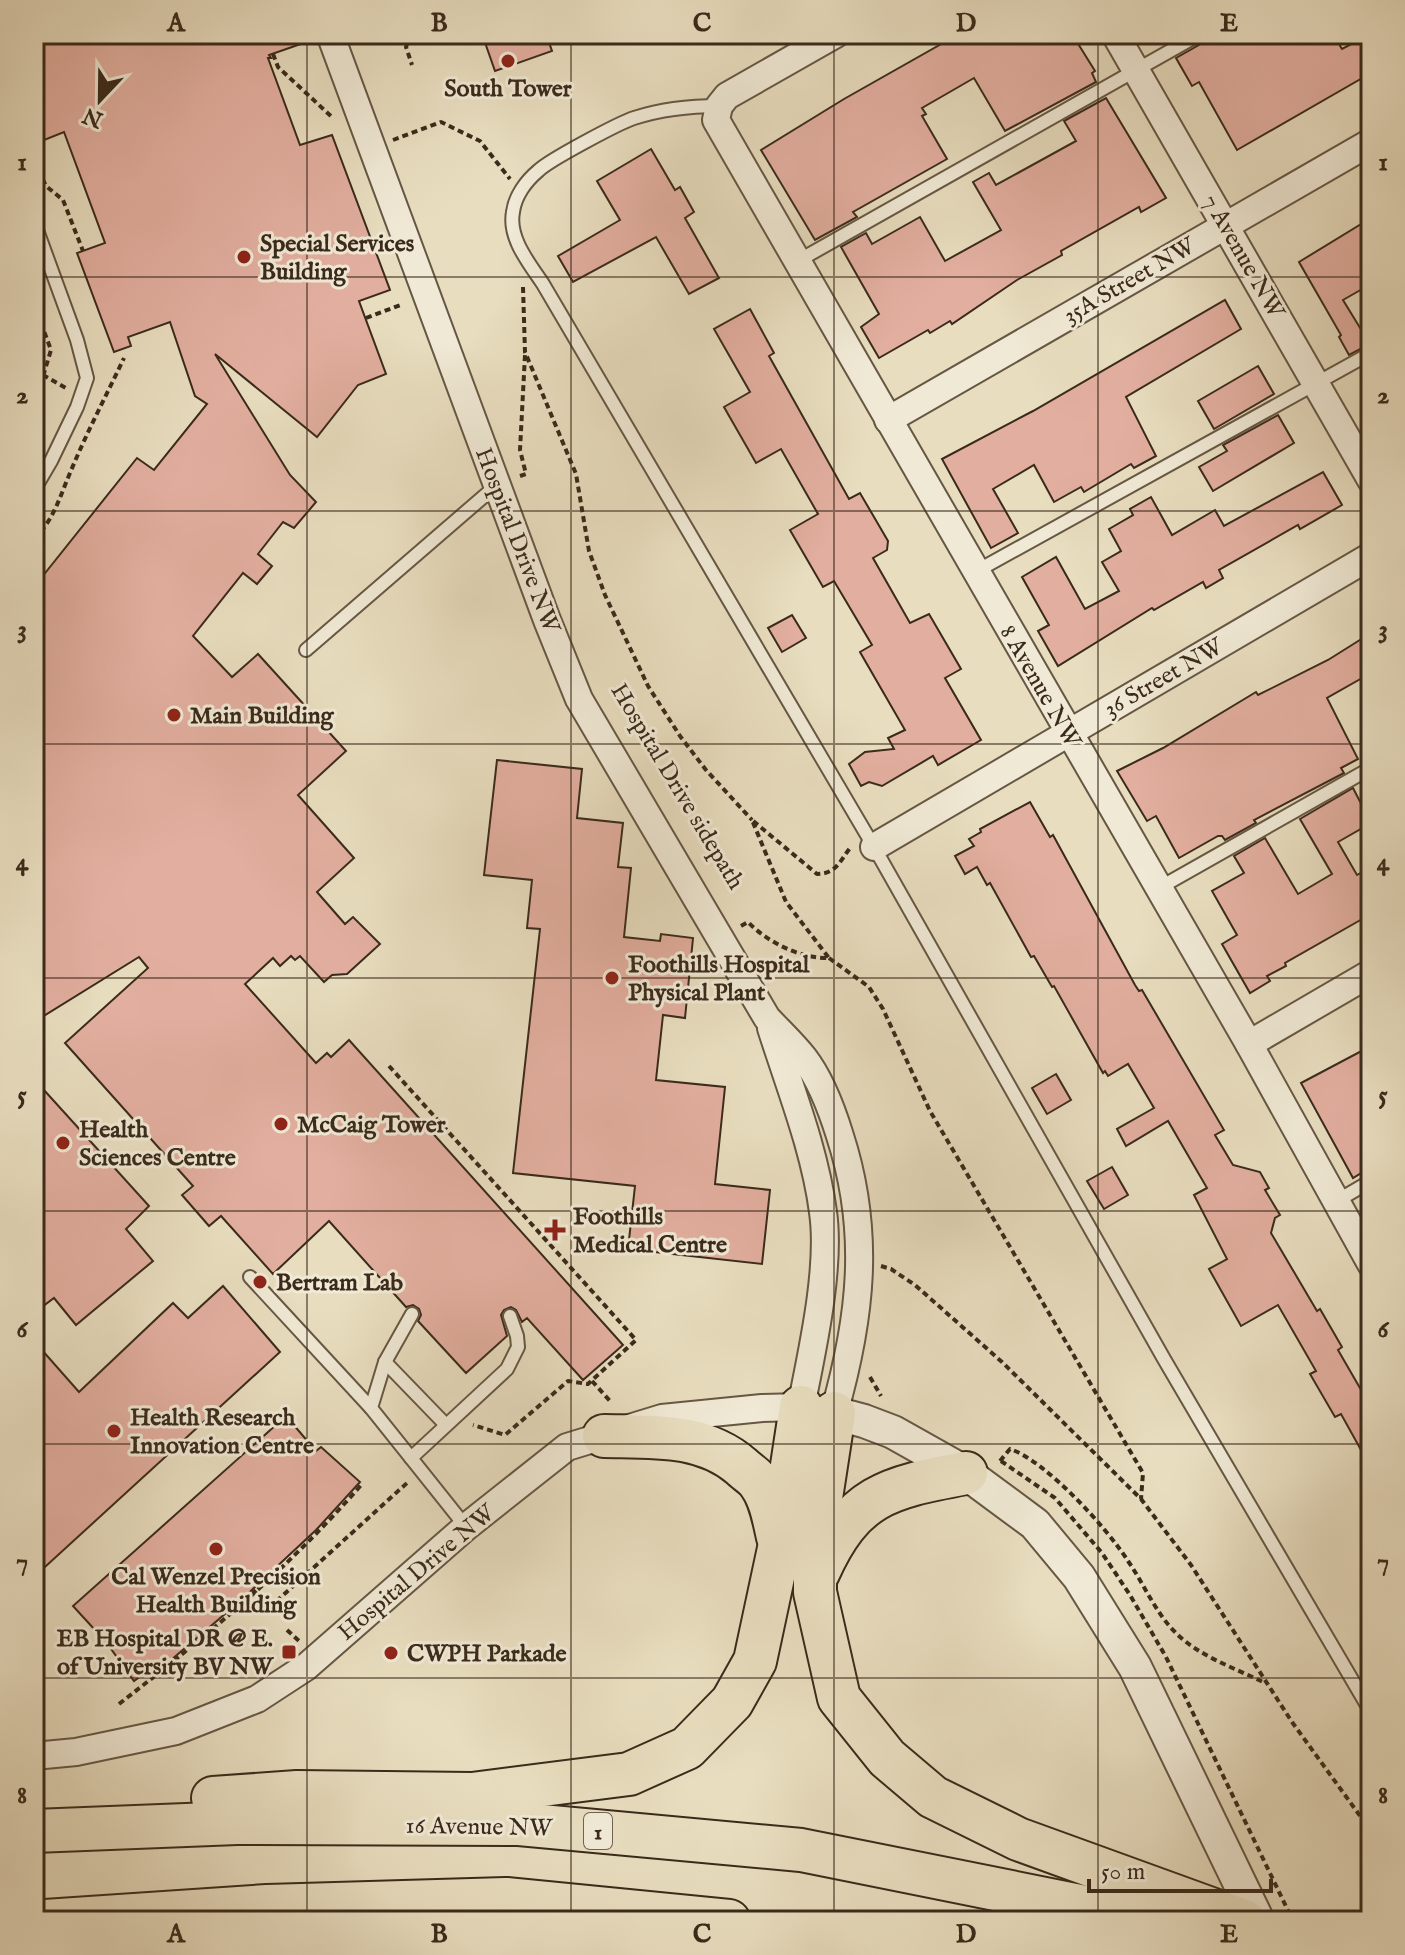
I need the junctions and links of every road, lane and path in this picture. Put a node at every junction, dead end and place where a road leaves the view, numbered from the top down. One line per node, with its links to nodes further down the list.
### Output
1 (368, 34): 6 (path)
2 (407, 34): 8 (path)
3 (836, 34): 10 (street)
4 (1115, 34): 9 (street, 7 Avenue NW)
5 (1200, 34): 9 (lane)
6 (341, 37): 40 (street, Hospital Drive NW)
7 (273, 54): 11 (path)
8 (412, 65)
9 (1137, 72): 20 (street, 7 Avenue NW); 23 (lane)
10 (719, 106): 22 (lane); 23 (street, 8 Avenue NW)
11 (333, 119)
12 (391, 140): 16 (path)
13 (1371, 142): 20 (street, 35A Street NW)
14 (34, 161): 15 (path)
15 (36, 170): 17 (path)
16 (505, 172)
17 (46, 186): 18 (path); 21 (path)
18 (41, 192)
19 (34, 222): 41 (lane)
20 (1226, 224): 34 (street, 7 Avenue NW); 38 (street, 35A Street NW)
21 (83, 251)
22 (522, 252): 29 (path); 49 (lane)
23 (796, 262): 38 (street, 8 Avenue NW)
24 (408, 301): 26 (path)
25 (34, 304): 28 (path)
26 (366, 318)
27 (63, 345): 28 (path)
28 (51, 350): 33 (path)
29 (525, 352): 40 (path); 48 (path)
30 (1371, 353): 34 (lane)
31 (124, 358): 42 (path)
32 (34, 370): 33 (path)
33 (42, 380): 35 (path)
34 (1317, 384): 39 (street, 7 Avenue NW); 44 (lane)
35 (66, 388)
36 (36, 399): 37 (path)
37 (34, 407)
38 (888, 420): 44 (street, 8 Avenue NW)
39 (1371, 480)
40 (507, 481): 45 (lane); 54 (street, Hospital Drive NW)
41 (34, 490)
42 (34, 539)
43 (1371, 556): 46 (street, 36 Street NW)
44 (975, 572): 46 (street, 8 Avenue NW)
45 (306, 650)
46 (1068, 733): 49 (street, 36 Street NW); 50 (street, 8 Avenue NW)
47 (1371, 768): 50 (lane)
48 (752, 820): 49 (path); 52 (path)
49 (874, 847): 82 (lane)
50 (1159, 888): 55 (street, 8 Avenue NW)
51 (741, 926): 52 (path)
52 (829, 958): 75 (path)
53 (1371, 973): 55 (street)
54 (767, 1018): 67 (street, Hospital Drive NW); 67 (street, Hospital Drive NW)
55 (1249, 1044): 58 (street, 8 Avenue NW)
56 (389, 1066): 65 (path)
57 (1371, 1181): 58 (lane)
58 (1335, 1202): 60 (street, 8 Avenue NW)
59 (875, 1264): 75 (path)
60 (1371, 1264)
61 (250, 1277): 66 (lane)
62 (412, 1314): 64 (lane)
63 (510, 1316): 69 (lane)
64 (385, 1362): 66 (lane); 69 (lane)
65 (592, 1381): 68 (path); 70 (path)
66 (371, 1408): 71 (lane)
67 (818, 1410): 68 (street, Hospital Drive NW); 72 (street); 77 (highway); 78 (highway)
68 (607, 1419): 76 (street, Hospital Drive NW); 77 (highway)
69 (445, 1424): 71 (lane)
70 (468, 1425)
71 (411, 1458): 76 (lane)
72 (983, 1467): 78 (highway); 80 (path); 88 (street)
73 (407, 1483): 79 (path)
74 (362, 1484): 79 (path)
75 (1141, 1499): 80 (path)
76 (466, 1527): 83 (street, Hospital Drive NW)
77 (780, 1544): 84 (highway)
78 (815, 1582): 88 (highway)
79 (254, 1592): 81 (path)
80 (1268, 1685): 86 (path)
81 (119, 1704)
82 (1371, 1712)
83 (34, 1756)
84 (34, 1820)
85 (34, 1831): 93 (highway, 16 Avenue NW / 1)
86 (1371, 1831)
87 (1282, 1897): 95 (path)
88 (1242, 1902): 94 (street)
89 (341, 1905): 90 (highway); 91 (highway); 92 (highway)
90 (45, 1921)
91 (424, 1921)
92 (729, 1921)
93 (1155, 1921)
94 (1258, 1921)
95 (1293, 1921)

